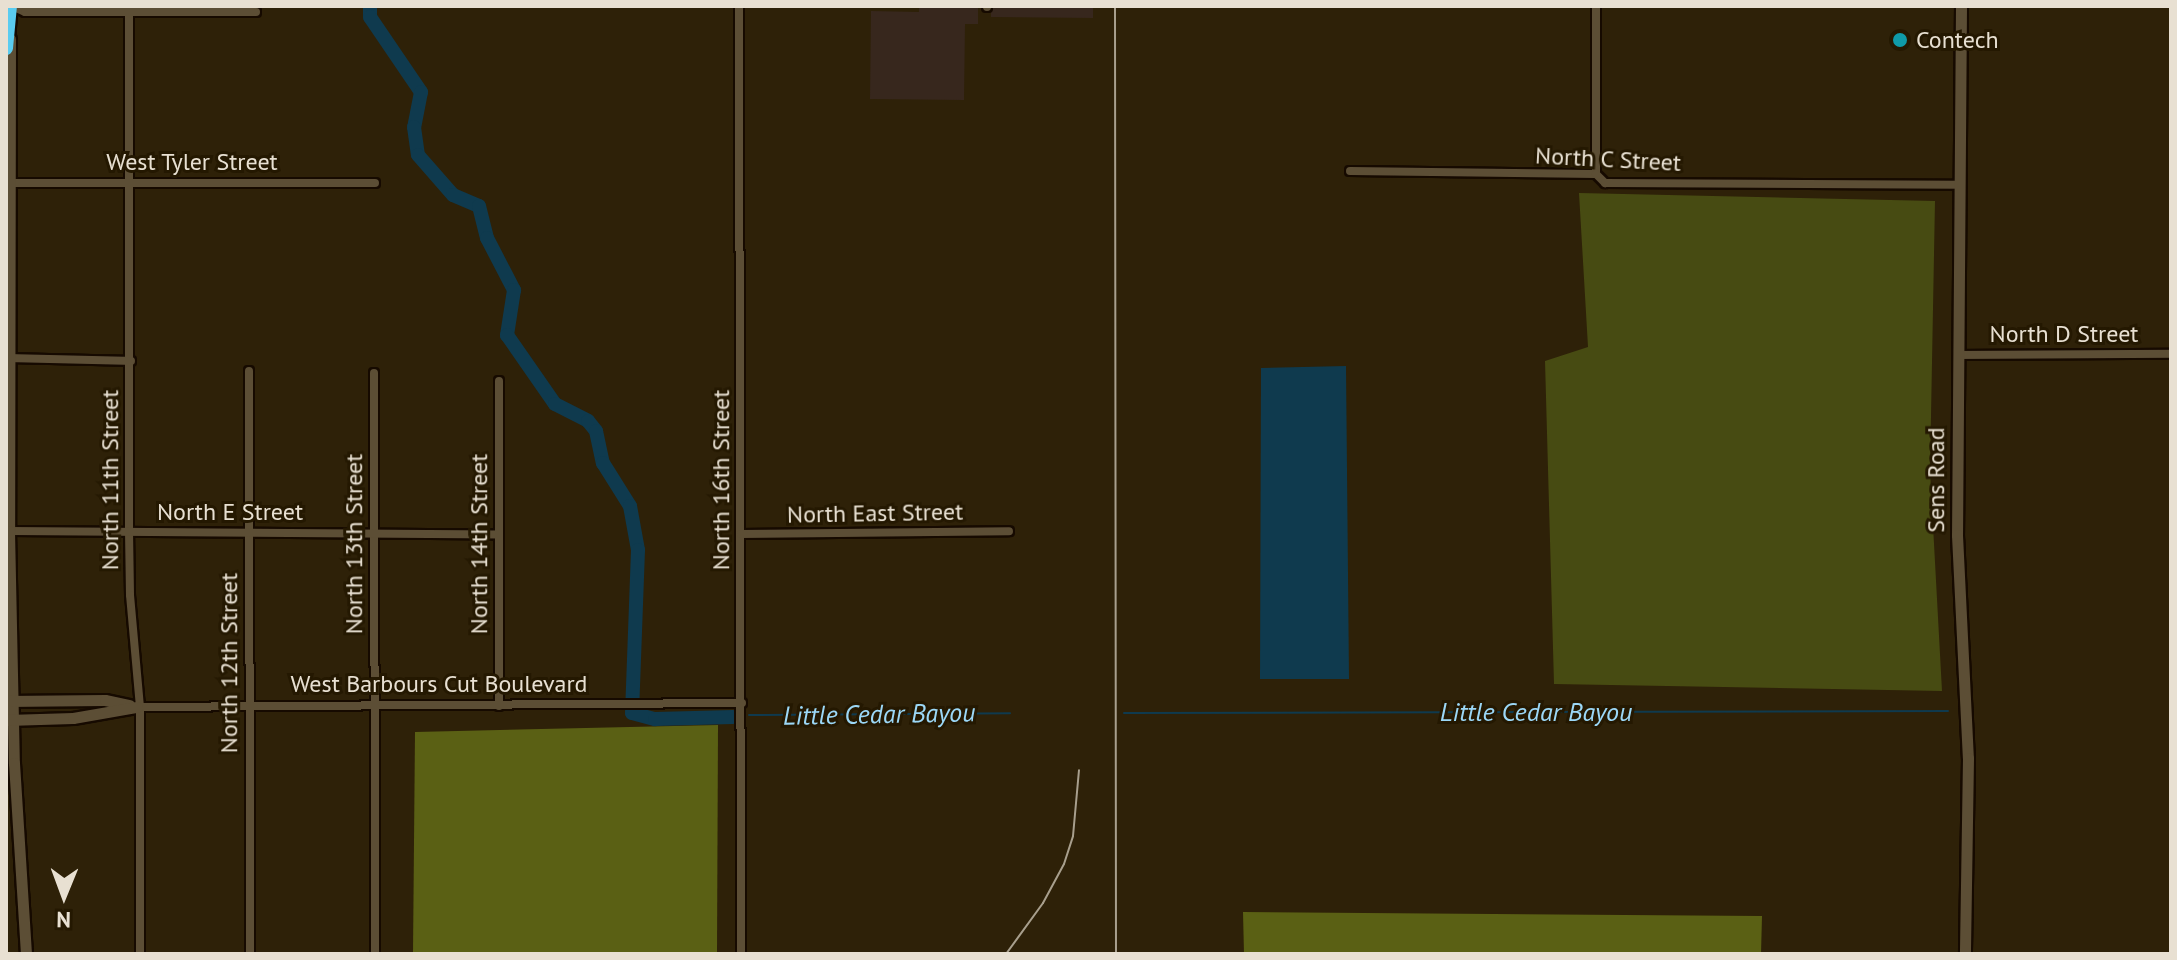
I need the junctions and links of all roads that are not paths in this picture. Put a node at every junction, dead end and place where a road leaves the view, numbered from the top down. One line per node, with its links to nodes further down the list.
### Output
1 (11, 6): 5 (street); 7 (highway); 10 (main road)
2 (739, 6): 27 (street, North 16th Street)
3 (1596, 6): 9 (street)
4 (1961, 6): 13 (main road, Sens Road)
5 (129, 10): 6 (street); 11 (street, North 11th Street)
6 (256, 12)
7 (6, 48)
8 (1350, 171): 9 (street, North C Street)
9 (1596, 174): 13 (street, North C Street)
10 (9, 183): 11 (street, West Tyler Street); 16 (main road)
11 (130, 183): 12 (street, West Tyler Street); 17 (street, North 11th Street)
12 (375, 183)
13 (1960, 185): 15 (main road, Sens Road)
14 (2171, 354): 15 (street, North D Street)
15 (1958, 355): 44 (main road, Sens Road)
16 (11, 358): 17 (street); 21 (main road)
17 (131, 361): 22 (street, North 11th Street)
18 (249, 371): 23 (street, North 12th Street)
19 (374, 373): 25 (street, North 13th Street)
20 (499, 381): 26 (street, North 14th Street)
21 (9, 531): 22 (street, North E Street); 28 (main road)
22 (129, 531): 23 (street, North E Street); 34 (street, North 11th Street)
23 (249, 531): 25 (street, North E Street); 35 (street, North 12th Street)
24 (1009, 531): 27 (street, North East Street)
25 (374, 533): 26 (street, North E Street); 32 (street, North 13th Street)
26 (499, 534): 33 (street, North 14th Street)
27 (741, 534): 31 (street, North 16th Street)
28 (12, 642): 29 (main road); 30 (main road)
29 (6, 661)
30 (10, 701): 34 (main road, West Barbours Cut Boulevard); 36 (main road)
31 (742, 703): 33 (street, West Barbours Cut Boulevard); 43 (street, North 16th Street)
32 (374, 706): 33 (street, West Barbours Cut Boulevard); 35 (street, West Barbours Cut Boulevard); 42 (street, North 13th Street)
33 (499, 706)
34 (138, 707): 35 (street, West Barbours Cut Boulevard); 36 (main road, West Barbours Cut Boulevard); 40 (street, North 11th Street)
35 (249, 708): 41 (street, North 12th Street)
36 (10, 720): 38 (main road)
37 (6, 763): 38 (main road)
38 (16, 782): 39 (main road)
39 (26, 954)
40 (140, 954)
41 (250, 954)
42 (375, 954)
43 (741, 954)
44 (1965, 954)

